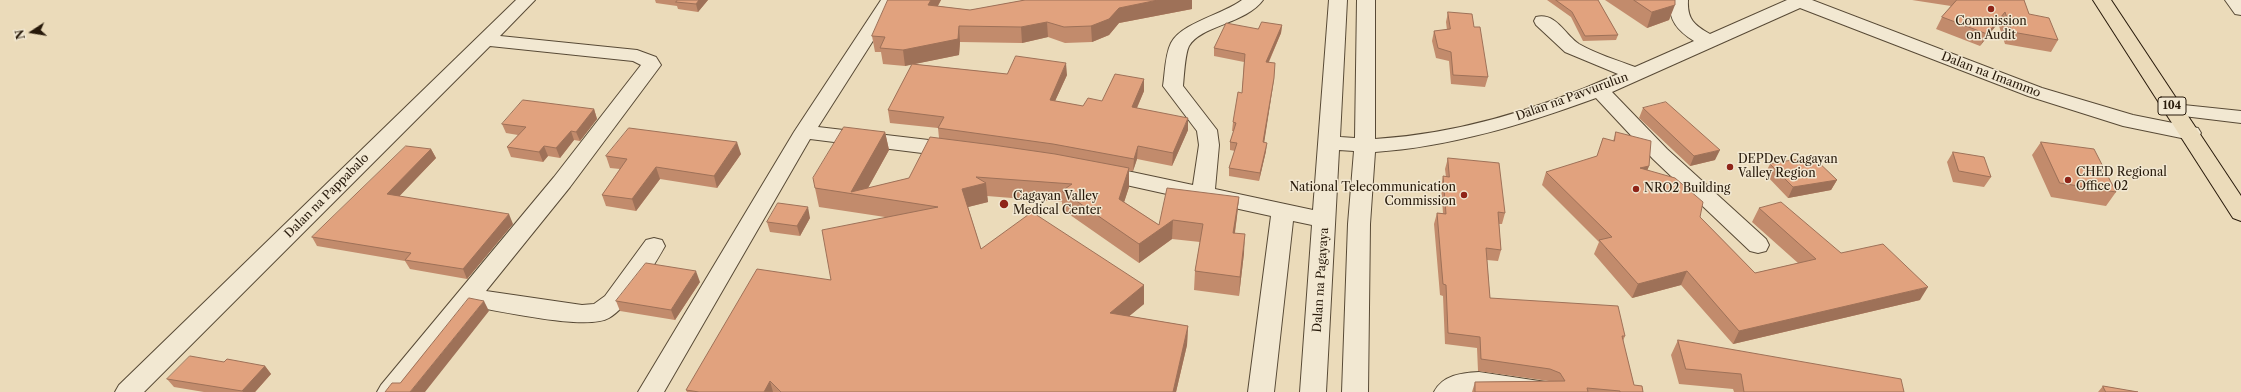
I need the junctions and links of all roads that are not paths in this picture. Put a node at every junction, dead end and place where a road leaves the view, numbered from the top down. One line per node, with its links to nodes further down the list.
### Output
1 (526, 0): 12 (street, Dalan na Pappabalo)
2 (890, 0): 18 (street)
3 (1254, 0): 24 (street)
4 (1338, 0): 20 (street, Dalan na Pagayaya)
5 (1366, 0): 21 (street)
6 (1679, 0): 13 (street)
7 (2102, 0): 16 (highway, 104)
8 (2234, 0): 10 (street)
9 (1800, 1): 13 (street, Dalan na Pavvurulun); 19 (street, Dalan na Imammo)
10 (2241, 10)
11 (1543, 22): 14 (street)
12 (484, 40): 30 (street); 31 (street, Dalan na Pappabalo)
13 (1710, 42): 14 (street, Dalan na Pavvurulun)
14 (1635, 74): 15 (street, Dalan na Pavvurulun)
15 (1599, 90): 21 (street, Dalan na Pavvurulun); 28 (street)
16 (2174, 110): 17 (street); 19 (highway, 104)
17 (2241, 118)
18 (804, 132): 22 (street); 33 (street)
19 (2191, 133): 26 (highway, 104)
20 (1329, 142): 21 (street, Dalan na Pavvurulun); 27 (street, Dalan na Pagayaya)
21 (1365, 146): 36 (street)
22 (974, 152)
23 (1076, 168): 24 (street)
24 (1203, 196): 25 (street)
25 (1284, 212): 27 (street); 34 (street)
26 (2241, 213)
27 (1324, 220): 35 (street, Dalan na Pagayaya)
28 (1758, 245)
29 (654, 246): 30 (street)
30 (468, 296): 32 (street)
31 (128, 392)
32 (390, 392)
33 (651, 392)
34 (1261, 392)
35 (1313, 392)
36 (1355, 392)
37 (1447, 392): 38 (street)
38 (1546, 392)

